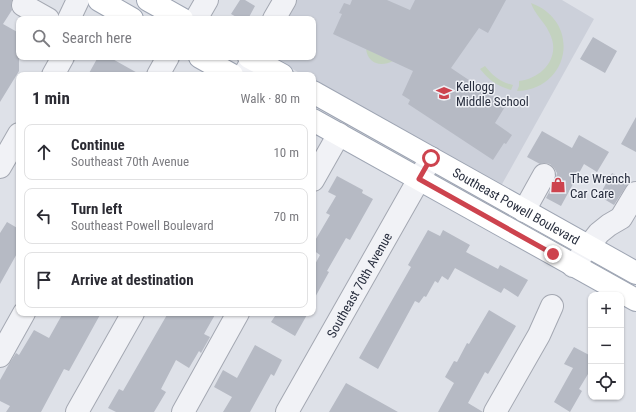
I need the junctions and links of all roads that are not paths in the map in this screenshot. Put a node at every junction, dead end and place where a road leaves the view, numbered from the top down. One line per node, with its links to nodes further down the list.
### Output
1 (78, 0): 8 (street)
2 (99, 0): 9 (main road)
3 (148, 0): 10 (main road)
4 (207, 0): 11 (street)
5 (285, 0): 12 (street)
6 (23, 5): 7 (street)
7 (43, 16)
8 (70, 16)
9 (127, 16)
10 (177, 16)
11 (198, 16)
12 (276, 16)
13 (61, 60): 17 (street)
14 (166, 60): 18 (street)
15 (205, 60): 19 (main road)
16 (250, 62): 20 (main road)
17 (55, 72)
18 (160, 72)
19 (227, 72)
20 (275, 72)
21 (316, 94): 25 (main road, Southeast Powell Boulevard)
22 (316, 122): 23 (main road, Southeast Powell Boulevard)
23 (339, 134): 27 (street); 29 (main road, Southeast Powell Boulevard)
24 (16, 139): 26 (street)
25 (431, 158): 29 (street, Southeast 70th Avenue); 31 (main road, Southeast Powell Boulevard)
26 (0, 167)
27 (316, 175)
28 (544, 175): 31 (street)
29 (419, 179): 33 (main road, Southeast Powell Boulevard); 43 (street, Southeast 70th Avenue)
30 (636, 193): 32 (street)
31 (524, 210): 32 (main road, Southeast Powell Boulevard)
32 (589, 246): 33 (street); 34 (main road, Southeast Powell Boulevard)
33 (573, 266): 35 (main road, Southeast Powell Boulevard)
34 (635, 270): 35 (street)
35 (629, 296)
36 (552, 306): 44 (street)
37 (22, 316): 40 (street)
38 (131, 316): 41 (street)
39 (236, 316): 42 (street)
40 (0, 356)
41 (77, 412)
42 (183, 412)
43 (287, 412)
44 (495, 412)

